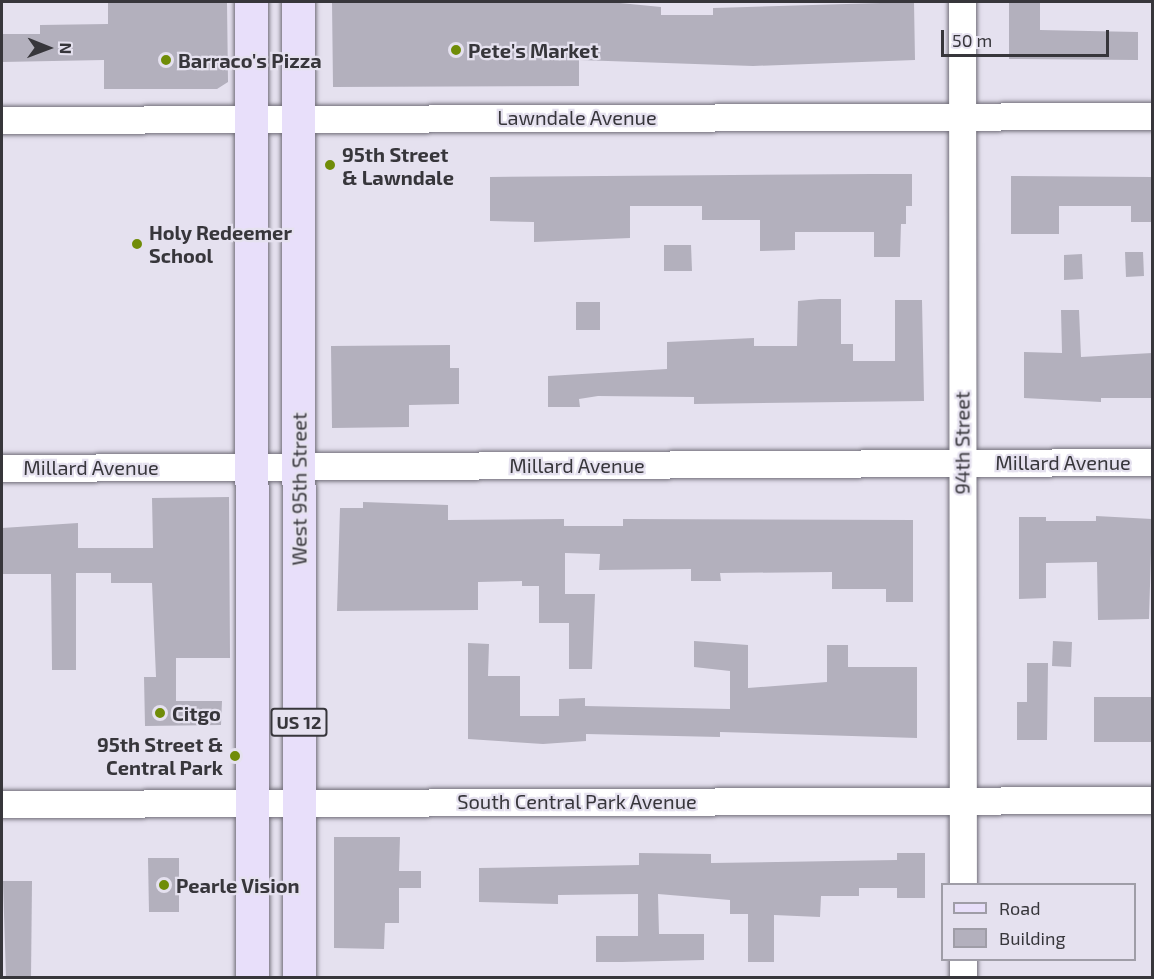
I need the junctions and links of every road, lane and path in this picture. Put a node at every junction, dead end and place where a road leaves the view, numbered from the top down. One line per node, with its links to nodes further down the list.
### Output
1 (251, 2): 6 (main road, US 12)
2 (298, 2): 7 (main road, West 95th Street / US 12)
3 (962, 2): 4 (street, 94th Street)
4 (962, 116): 5 (street, Lawndale Avenue); 7 (street, Lawndale Avenue); 10 (street, 94th Street)
5 (1152, 116)
6 (251, 118): 7 (street, Lawndale Avenue); 8 (street, Lawndale Avenue); 11 (main road, US 12)
7 (298, 118): 12 (main road, West 95th Street / US 12)
8 (2, 120)
9 (1152, 462): 10 (street, Millard Avenue)
10 (962, 463): 12 (street, Millard Avenue); 14 (street, 94th Street)
11 (251, 466): 12 (street, Millard Avenue); 13 (street, Millard Avenue); 17 (main road, US 12)
12 (299, 466): 16 (main road, West 95th Street / US 12)
13 (2, 468)
14 (963, 800): 15 (street, South Central Park Avenue); 16 (street, South Central Park Avenue); 19 (street, 94th Street)
15 (1152, 800)
16 (299, 801): 17 (street, South Central Park Avenue); 22 (main road, West 95th Street / US 12)
17 (251, 802): 18 (street, South Central Park Avenue); 21 (main road, US 12)
18 (2, 804)
19 (963, 883)
20 (963, 961): 23 (street)
21 (252, 978)
22 (299, 978)
23 (963, 978)

